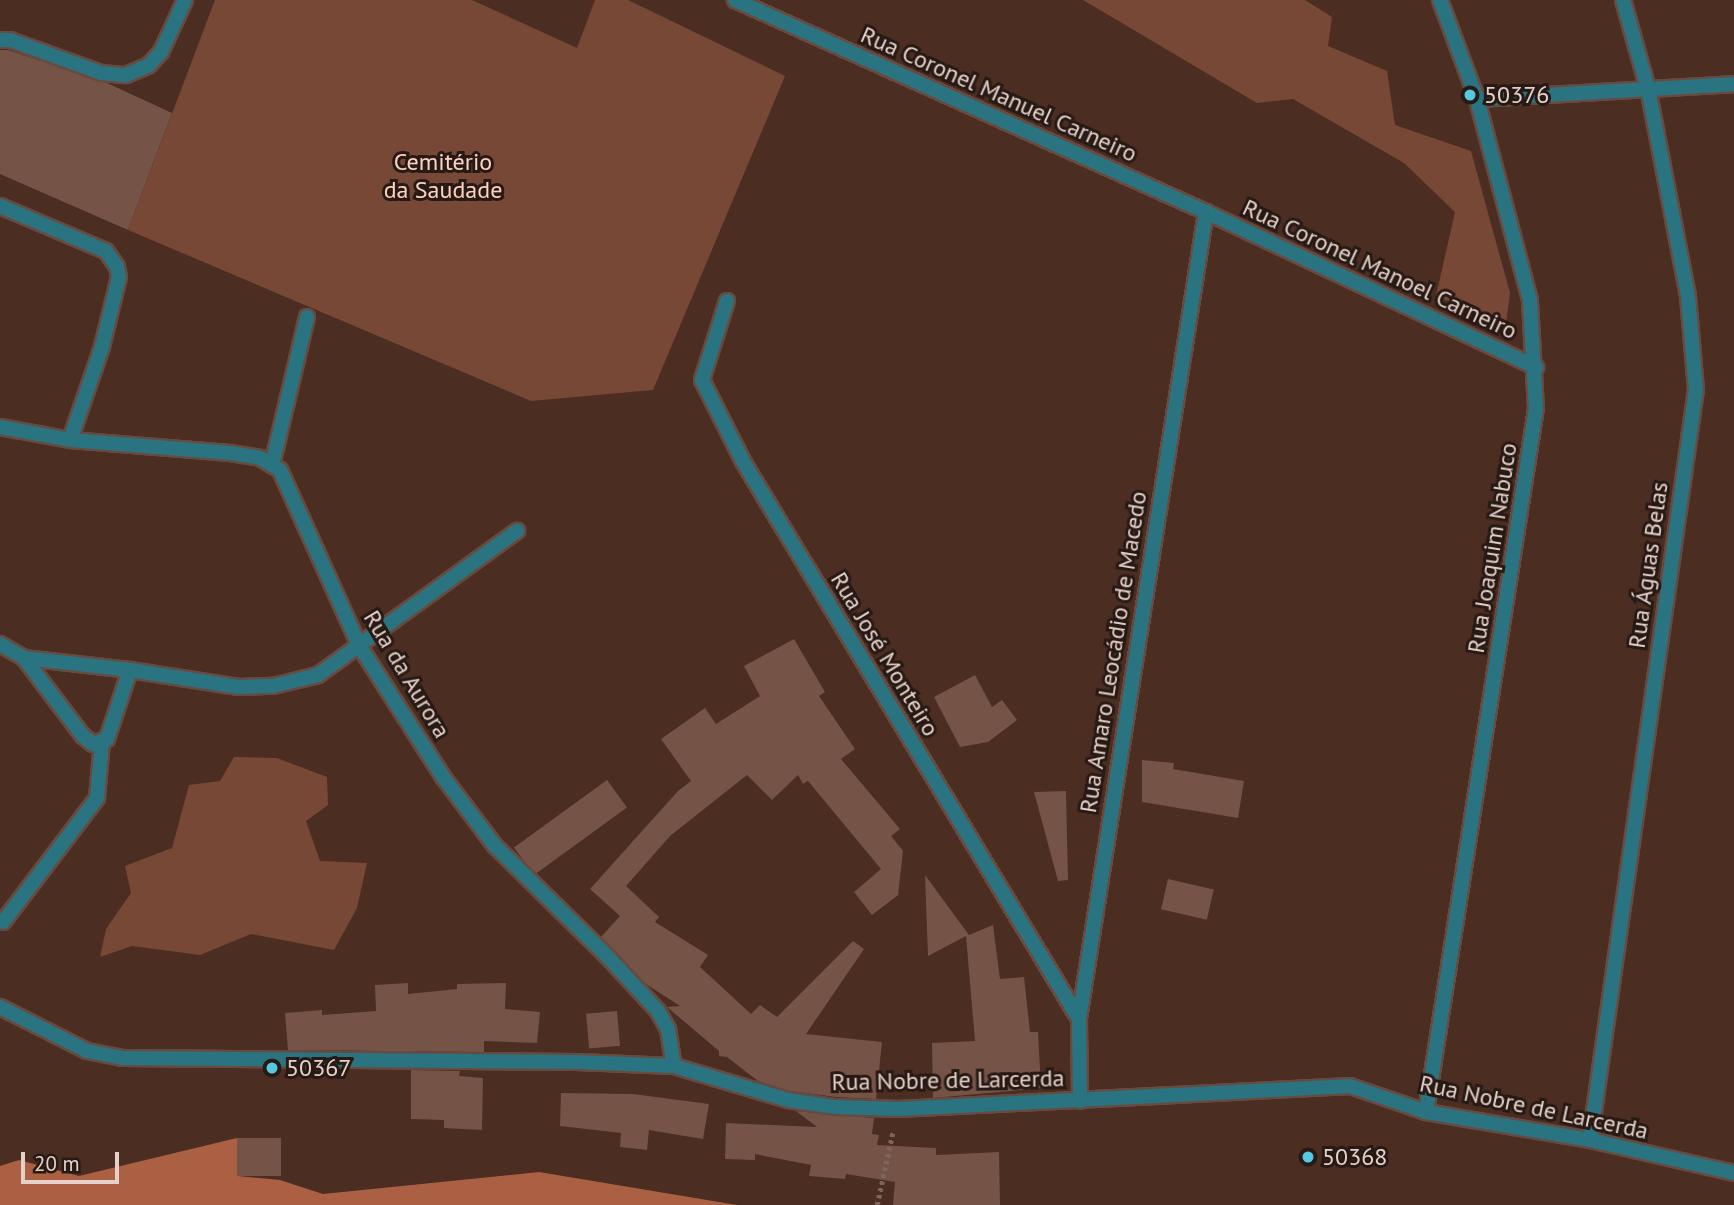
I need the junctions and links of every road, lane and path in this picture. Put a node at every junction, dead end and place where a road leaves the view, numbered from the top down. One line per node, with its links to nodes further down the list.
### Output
1 (185, 0): 5 (street)
2 (735, 0): 10 (street, Rua Coronel Manuel Carneiro)
3 (1440, 0): 8 (street, Rua Joaquim Nabuco)
4 (1623, 0): 7 (street, Rua Águas Belas)
5 (0, 40)
6 (1734, 84): 7 (street)
7 (1648, 89): 8 (street); 30 (street, Rua Águas Belas)
8 (1477, 99): 13 (street, Rua Joaquim Nabuco)
9 (0, 206): 15 (street)
10 (1206, 212): 13 (street, Rua Coronel Manoel Carneiro); 25 (street, Rua Amaro Leocádio de Macedo)
11 (727, 301): 25 (street, Rua José Monteiro)
12 (307, 317): 16 (street)
13 (1536, 367): 29 (street, Rua Joaquim Nabuco)
14 (0, 427): 15 (street)
15 (69, 440): 16 (street)
16 (272, 465): 19 (street, Rua da Aurora)
17 (517, 531): 19 (street)
18 (0, 644): 20 (street)
19 (360, 647): 21 (street); 26 (street, Rua da Aurora)
20 (24, 658): 21 (street); 22 (street)
21 (130, 670): 22 (street)
22 (102, 741): 23 (street)
23 (3, 922)
24 (0, 1007): 26 (street, Rua Nobre de Larcerda)
25 (1079, 1019): 27 (street, Rua Amaro Leocádio de Macedo)
26 (674, 1066): 28 (street, Rua Nobre de Larcerda)
27 (1080, 1101): 28 (street, Rua Nobre de Larcerda); 29 (street, Rua Nobre de Larcerda)
28 (898, 1109): 32 (path)
29 (1426, 1112): 30 (street, Rua Nobre de Larcerda)
30 (1590, 1140): 31 (street, Rua Nobre de Larcerda)
31 (1734, 1173)
32 (877, 1205)

